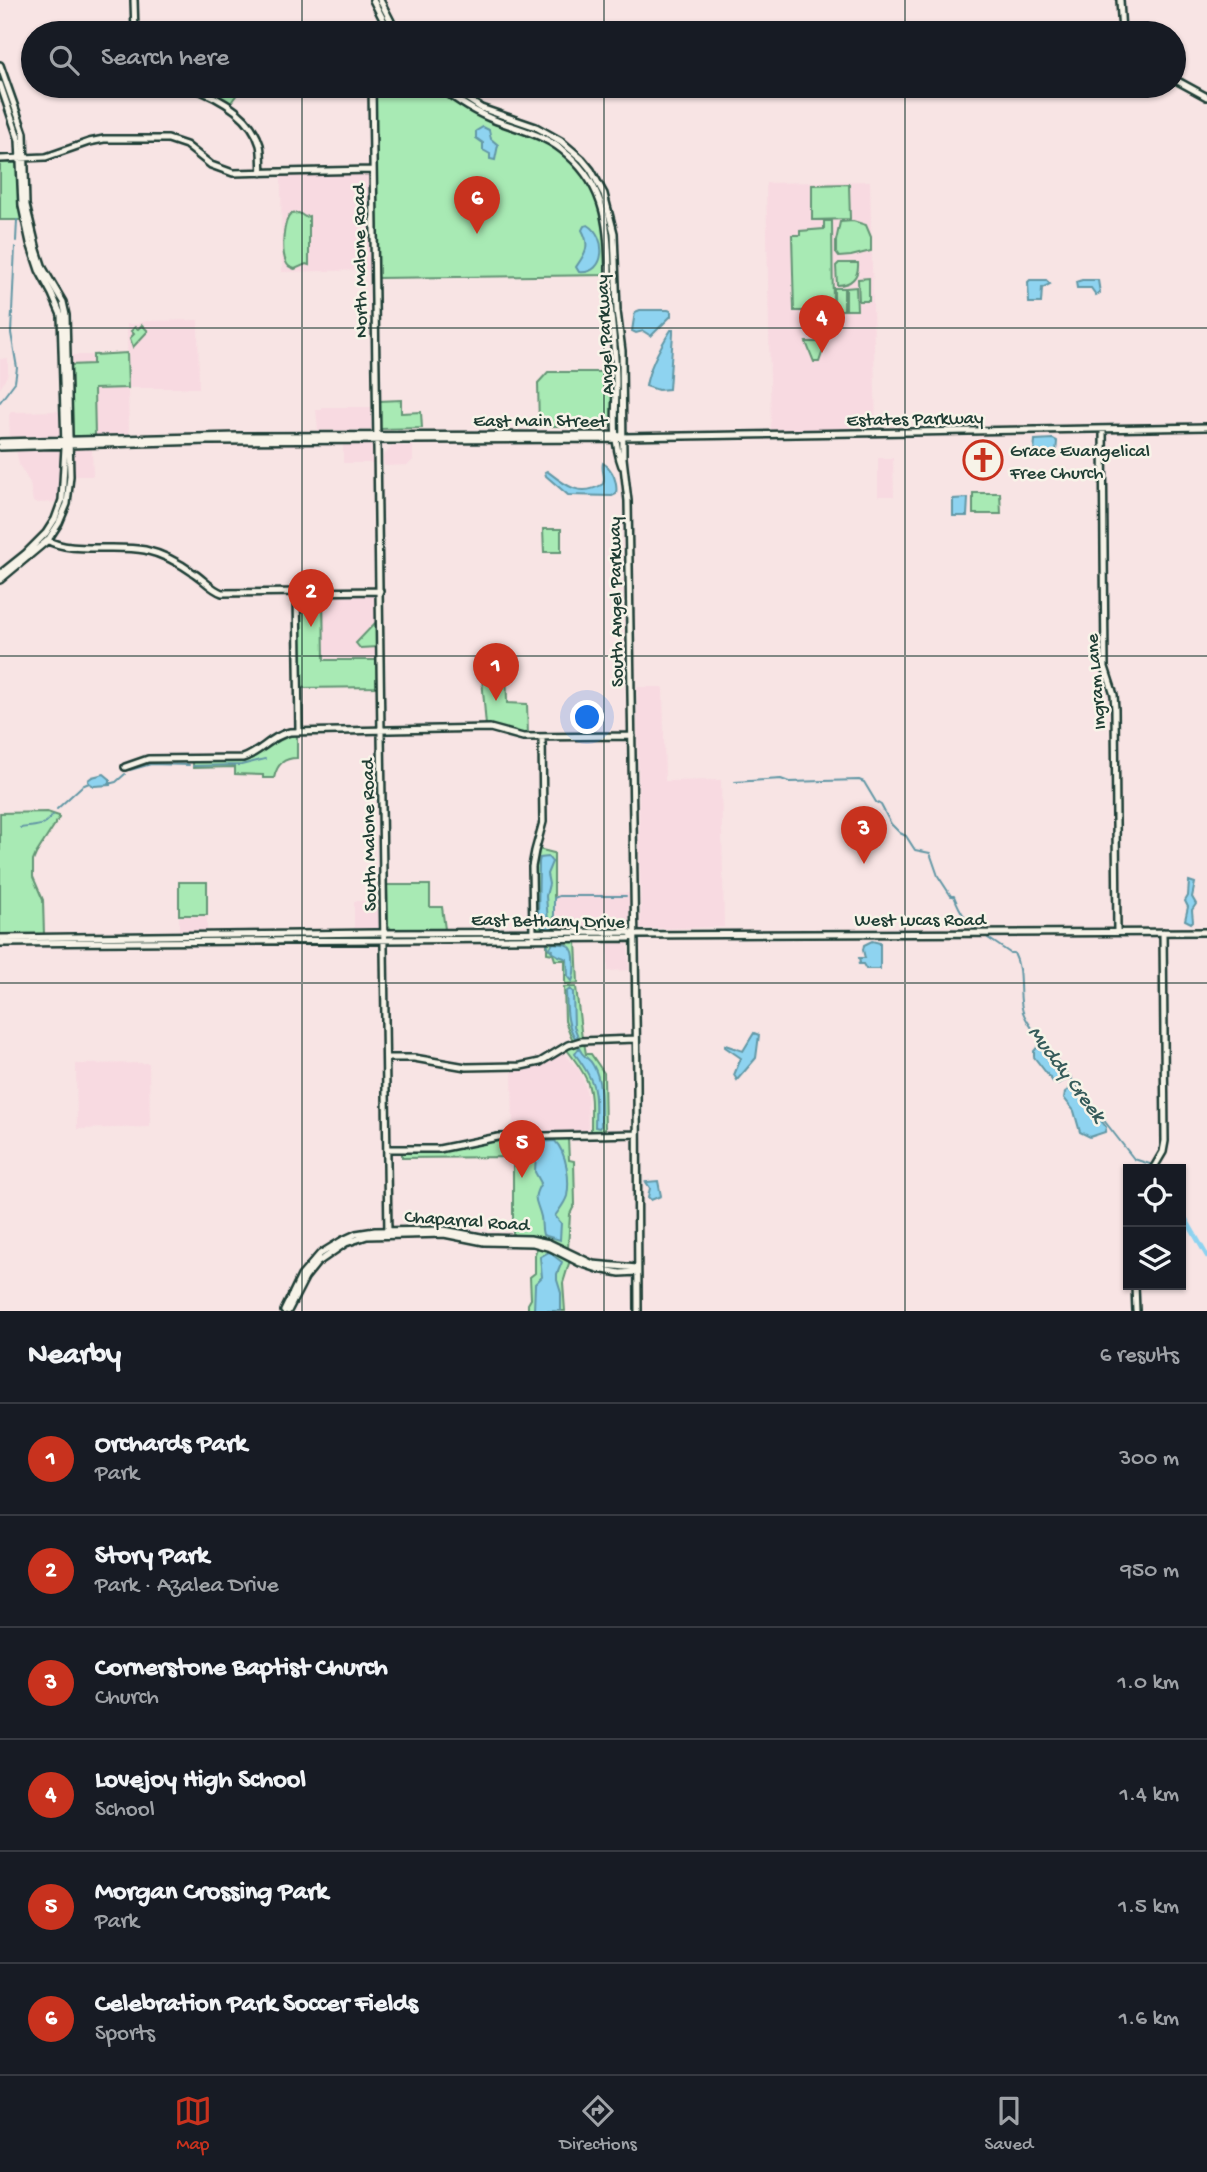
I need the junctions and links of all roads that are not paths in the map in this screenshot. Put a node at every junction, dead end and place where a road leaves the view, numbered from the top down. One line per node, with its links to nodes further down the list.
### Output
1 (134, 0): 5 (main road)
2 (373, 0): 6 (main road)
3 (380, 0): 7 (main road)
4 (1120, 0): 8 (main road)
5 (135, 21)
6 (384, 21)
7 (390, 21)
8 (1121, 21)
9 (0, 65): 18 (main road)
10 (0, 84): 18 (main road)
11 (1186, 86): 12 (main road)
12 (1207, 97)
13 (216, 98): 21 (main road)
14 (372, 98): 20 (main road, North Malone Road)
15 (453, 98): 17 (main road, Angel Parkway)
16 (466, 98): 17 (main road, Angel Parkway)
17 (522, 126): 25 (main road, Angel Parkway); 26 (main road, Angel Parkway)
18 (23, 158): 19 (main road); 21 (main road); 33 (main road)
19 (0, 159)
20 (372, 170): 21 (main road); 29 (main road, North Malone Road)
21 (262, 173)
22 (1207, 427): 23 (main road, Estates Parkway)
23 (1103, 429): 26 (main road, Estates Parkway); 47 (main road, Ingram Lane)
24 (588, 435): 25 (main road, East Main Street); 30 (main road, East Main Street); 31 (main road)
25 (616, 437): 26 (main road, East Main Street); 31 (main road, East Main Street); 37 (main road, Angel Parkway)
26 (623, 437): 37 (main road, Angel Parkway)
27 (174, 438): 28 (main road, East Main Street); 32 (main road, East Main Street); 34 (main road)
28 (301, 438): 29 (main road, East Main Street); 34 (main road, East Main Street)
29 (378, 438): 30 (main road, East Main Street); 40 (main road, South Malone Road)
30 (519, 438): 31 (main road, East Main Street)
31 (568, 440)
32 (121, 441): 33 (main road, East Main Street); 34 (main road, East Main Street)
33 (67, 443): 35 (main road, East Main Street); 35 (main road, East Main Street); 38 (main road)
34 (150, 443)
35 (22, 444): 36 (main road, East Main Street)
36 (0, 445)
37 (627, 479): 44 (main road, South Angel Parkway)
38 (46, 538): 39 (main road); 41 (main road)
39 (2, 576)
40 (380, 591): 41 (main road); 42 (main road, South Malone Road)
41 (298, 592): 43 (main road)
42 (382, 729): 43 (main road); 45 (main road); 52 (main road, South Malone Road)
43 (299, 731): 46 (main road)
44 (632, 736): 45 (main road); 51 (main road, South Angel Parkway)
45 (542, 737): 50 (main road)
46 (125, 767)
47 (1117, 932): 48 (main road, West Lucas Road); 51 (main road, West Lucas Road)
48 (1163, 932): 49 (main road, West Lucas Road); 60 (main road)
49 (1207, 932)
50 (533, 935): 51 (main road, East Bethany Drive); 52 (main road, East Bethany Drive)
51 (634, 935): 56 (main road)
52 (385, 936): 54 (main road, East Bethany Drive); 57 (main road, South Malone Road)
53 (0, 937): 54 (main road, East Bethany Drive)
54 (222, 937): 55 (main road, East Bethany Drive)
55 (0, 943)
56 (636, 1039): 57 (main road); 58 (main road)
57 (386, 1058): 59 (main road, South Malone Road)
58 (637, 1133): 59 (main road); 62 (main road)
59 (387, 1149): 61 (main road, South Malone Road)
60 (1156, 1164)
61 (388, 1232): 62 (main road, Chaparral Road); 64 (main road, Chaparral Road)
62 (637, 1270): 65 (main road)
63 (1135, 1290): 66 (main road)
64 (286, 1311)
65 (638, 1311)
66 (1136, 1311)

